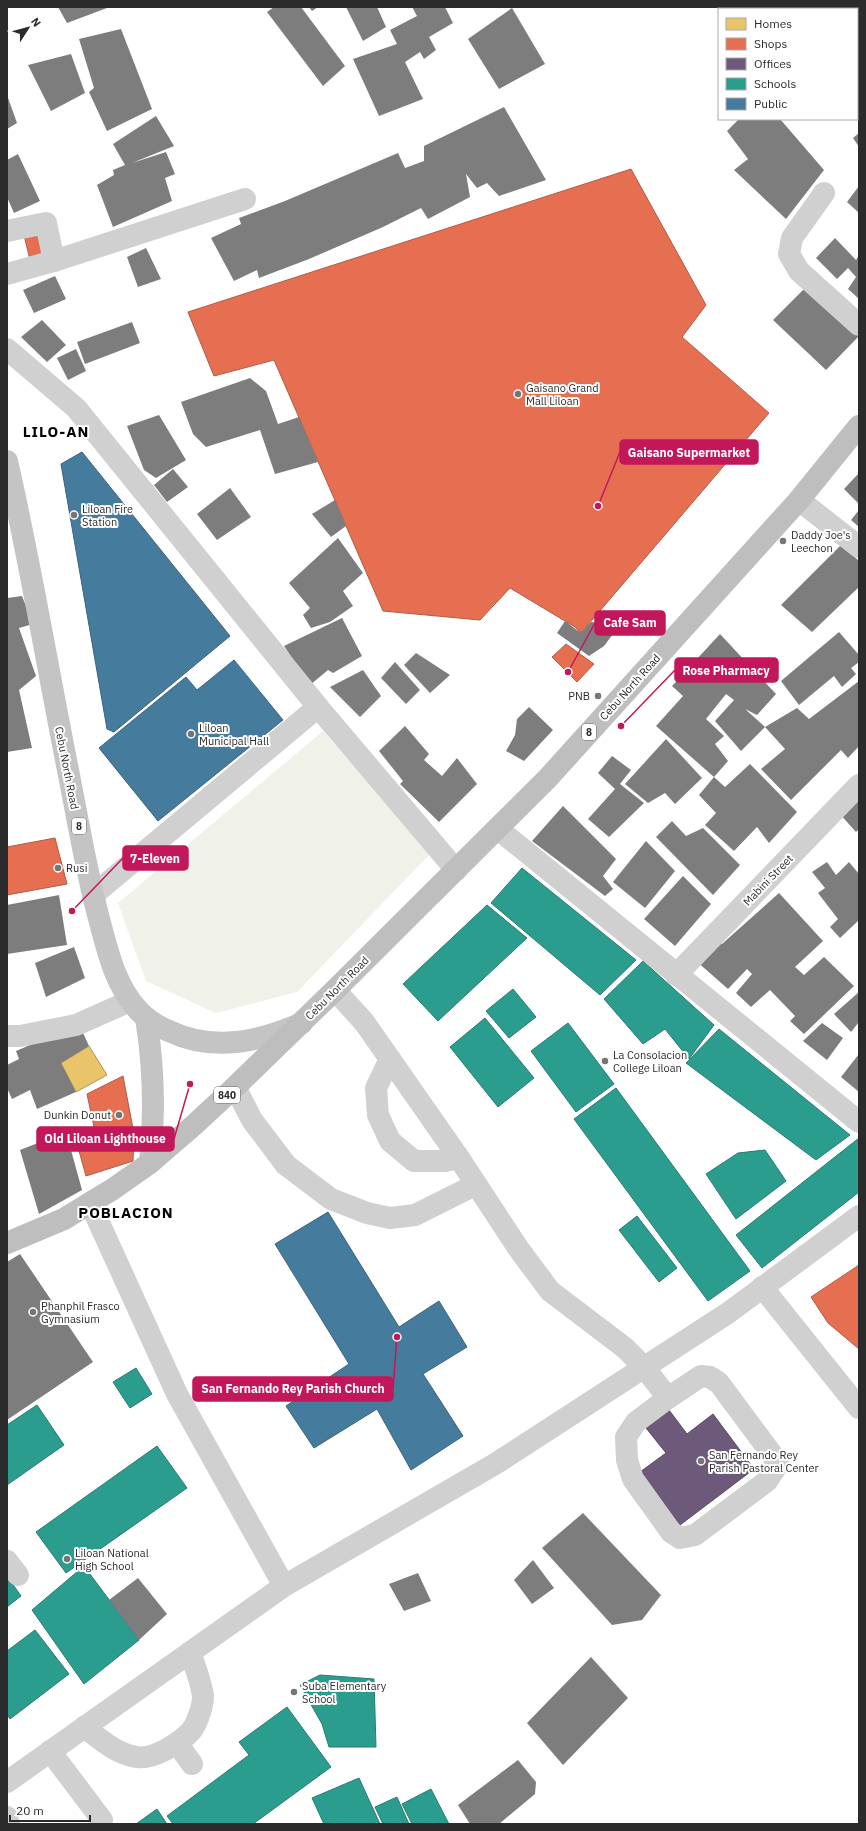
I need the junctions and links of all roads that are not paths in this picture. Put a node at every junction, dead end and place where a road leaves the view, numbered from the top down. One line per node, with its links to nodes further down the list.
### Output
1 (824, 193): 6 (street)
2 (245, 199): 4 (street)
3 (7, 231): 4 (street)
4 (54, 261): 5 (street)
5 (7, 274)
6 (859, 325)
7 (7, 350): 13 (street)
8 (859, 426): 10 (highway, Cebu North Road / 8)
9 (7, 461): 11 (main road, Cebu North Road / 8)
10 (799, 500): 12 (street); 15 (highway, Cebu North Road / 8)
11 (12, 508): 17 (main road, Cebu North Road / 8)
12 (859, 547)
13 (318, 707): 16 (street); 17 (street)
14 (859, 785): 18 (street, Mabini Street)
15 (498, 829): 16 (highway, Cebu North Road / 8); 18 (street)
16 (456, 870): 19 (highway, Cebu North Road / 8)
17 (93, 895): 20 (main road, Cebu North Road / 8)
18 (676, 975): 26 (street)
19 (335, 990): 22 (highway, Cebu North Road / 8); 24 (street)
20 (130, 1001): 21 (main road, Cebu North Road / 8); 23 (street)
21 (146, 1018): 22 (main road, Cebu North Road / 8); 28 (main road)
22 (302, 1023): 25 (highway, 840)
23 (7, 1036)
24 (390, 1059): 27 (street); 27 (street)
25 (235, 1087): 28 (highway, 840); 29 (street)
26 (859, 1122)
27 (459, 1158): 29 (street)
28 (150, 1163): 30 (highway, 840)
29 (475, 1185): 34 (street)
30 (90, 1203): 32 (highway, 840); 37 (street)
31 (859, 1216): 33 (street)
32 (7, 1243)
33 (762, 1287): 34 (street); 36 (street)
34 (644, 1367): 35 (street); 37 (street)
35 (668, 1398): 35 (street)
36 (859, 1408)
37 (284, 1586): 38 (street)
38 (190, 1652): 39 (street); 40 (street)
39 (84, 1727): 40 (street); 41 (street)
40 (177, 1743): 42 (street)
41 (50, 1751): 43 (street); 45 (street)
42 (192, 1764)
43 (7, 1782)
44 (7, 1817): 46 (street)
45 (102, 1820)
46 (9, 1824)

